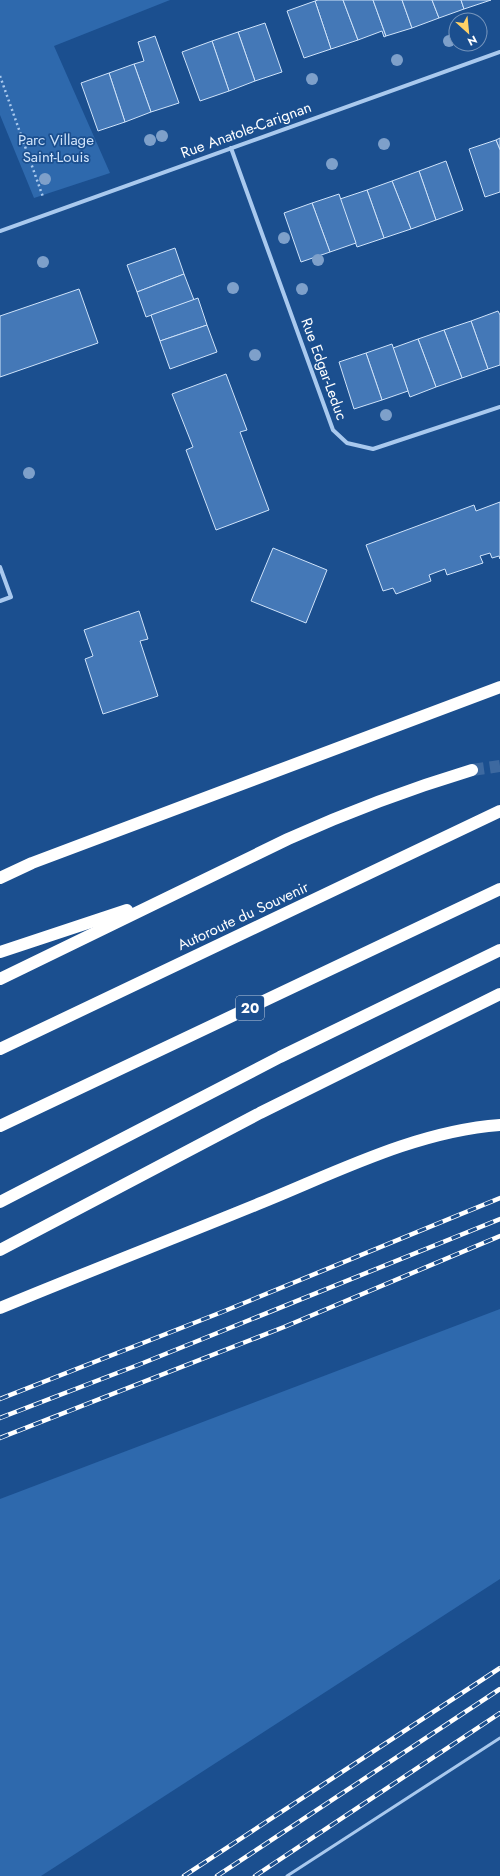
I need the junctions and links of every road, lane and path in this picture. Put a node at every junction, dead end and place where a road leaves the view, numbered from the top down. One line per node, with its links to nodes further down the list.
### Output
1 (500, 52): 3 (street, Rue Anatole-Carignan)
2 (0, 76): 4 (path)
3 (231, 148): 4 (street, Rue Anatole-Carignan); 6 (street, Rue Edgar-Leduc)
4 (48, 213): 5 (street, Rue Anatole-Carignan)
5 (0, 231)
6 (500, 406)
7 (0, 567): 8 (street)
8 (0, 601)
9 (500, 687): 12 (highway)
10 (472, 770): 16 (highway)
11 (500, 811): 21 (highway, Autoroute du Souvenir)
12 (32, 863): 13 (highway); 14 (highway)
13 (0, 871)
14 (0, 878)
15 (500, 889): 23 (highway, 20)
16 (170, 896): 18 (highway); 19 (highway)
17 (500, 950): 24 (highway)
18 (0, 952)
19 (0, 978)
20 (500, 994): 25 (highway)
21 (0, 1049)
22 (500, 1125): 26 (highway)
23 (0, 1126)
24 (0, 1202)
25 (0, 1250)
26 (0, 1308)
27 (500, 1738): 28 (lane)
28 (287, 1876)

